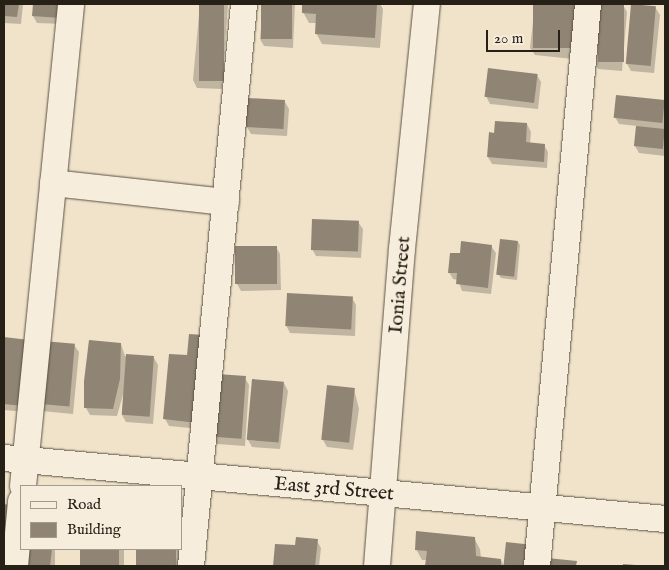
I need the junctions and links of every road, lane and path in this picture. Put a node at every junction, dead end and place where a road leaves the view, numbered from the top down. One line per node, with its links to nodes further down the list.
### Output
1 (71, 4): 5 (street)
2 (244, 4): 6 (street)
3 (427, 4): 10 (street, Ionia Street)
4 (588, 4): 11 (street)
5 (53, 182): 6 (street); 7 (street)
6 (226, 202): 8 (street)
7 (14, 459): 8 (street, East 3rd Street); 9 (street)
8 (200, 476): 10 (street, East 3rd Street); 15 (street)
9 (23, 485)
10 (384, 494): 11 (street, East 3rd Street); 16 (street, Ionia Street)
11 (542, 507): 13 (street, East 3rd Street); 17 (street)
12 (20, 514): 14 (street)
13 (665, 519)
14 (16, 566)
15 (191, 566)
16 (377, 566)
17 (538, 566)

